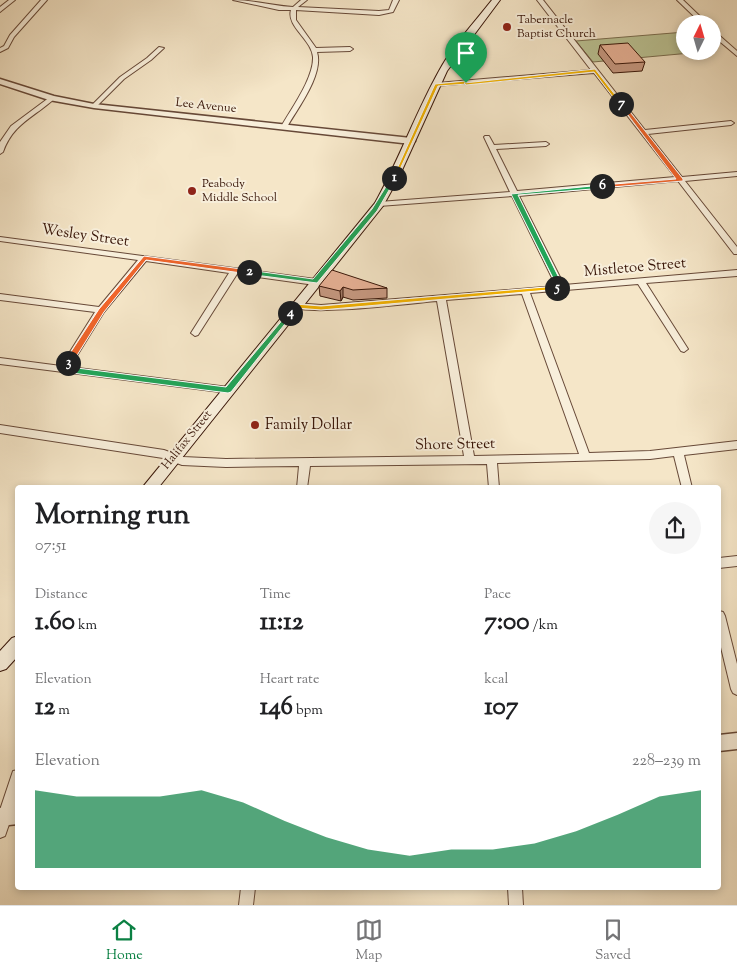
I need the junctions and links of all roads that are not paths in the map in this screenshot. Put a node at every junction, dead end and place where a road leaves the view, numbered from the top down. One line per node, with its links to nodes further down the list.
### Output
1 (12, 0): 9 (street)
2 (44, 0): 15 (street)
3 (236, 0): 10 (street)
4 (304, 0): 10 (street)
5 (396, 0): 10 (street)
6 (496, 0): 20 (main road, Halifax Street)
7 (540, 0): 18 (street)
8 (680, 0): 11 (street)
9 (0, 10)
10 (293, 10): 16 (street)
11 (695, 15)
12 (721, 39): 17 (street)
13 (161, 48): 22 (street)
14 (350, 49): 16 (street)
15 (0, 50)
16 (314, 50): 24 (street)
17 (737, 54)
18 (595, 71): 20 (street); 25 (street)
19 (0, 81): 21 (street, Lee Avenue)
20 (436, 85): 27 (main road, Halifax Street)
21 (52, 98): 22 (street, Lee Avenue); 30 (street)
22 (94, 106): 24 (street, Lee Avenue)
23 (731, 123): 25 (street)
24 (284, 127): 27 (street, Lee Avenue)
25 (643, 132): 32 (street)
26 (487, 137): 29 (street)
27 (411, 141): 34 (main road, Halifax Street)
28 (546, 144): 29 (street)
29 (492, 147): 33 (street)
30 (0, 152)
31 (737, 174): 32 (street)
32 (681, 180): 33 (street); 36 (street)
33 (514, 194): 34 (street); 42 (street)
34 (378, 204): 41 (main road, Halifax Street)
35 (0, 239): 37 (street, Wesley Street)
36 (737, 252)
37 (144, 258): 38 (street, Wesley Street); 47 (street)
38 (235, 270): 41 (street, Wesley Street); 48 (street)
39 (737, 273): 40 (street, Mistletoe Street)
40 (640, 281): 42 (street, Mistletoe Street); 49 (street)
41 (315, 282): 46 (main road, Halifax Street)
42 (561, 288): 43 (street, Mistletoe Street)
43 (525, 290): 45 (street, Mistletoe Street); 57 (street)
44 (0, 297): 47 (street)
45 (441, 298): 46 (street, Mistletoe Street); 58 (street)
46 (295, 306): 52 (main road, Halifax Street)
47 (101, 310): 51 (street)
48 (195, 334)
49 (684, 349)
50 (0, 361): 51 (street)
51 (64, 369): 52 (street)
52 (228, 390): 56 (main road, Halifax Street)
53 (0, 428): 56 (street, Shore Street)
54 (737, 444): 55 (street, Shore Street)
55 (678, 453): 57 (street, Shore Street); 64 (street)
56 (173, 457): 60 (street, Shore Street); 61 (main road, Halifax Street)
57 (585, 457): 59 (street, Shore Street)
58 (470, 460): 59 (street, Shore Street); 60 (street, Shore Street)
59 (492, 460): 63 (street)
60 (306, 462): 62 (street)
61 (151, 485)
62 (302, 485)
63 (494, 485)
64 (686, 485)
65 (737, 561): 66 (street)
66 (721, 563)
67 (721, 624): 70 (street)
68 (15, 646): 69 (main road)
69 (0, 662)
70 (737, 689)
71 (737, 741): 72 (street)
72 (721, 743)
73 (15, 787): 74 (street)
74 (6, 820)
75 (248, 890): 77 (street)
76 (515, 890): 78 (street)
77 (246, 905)
78 (516, 905)

